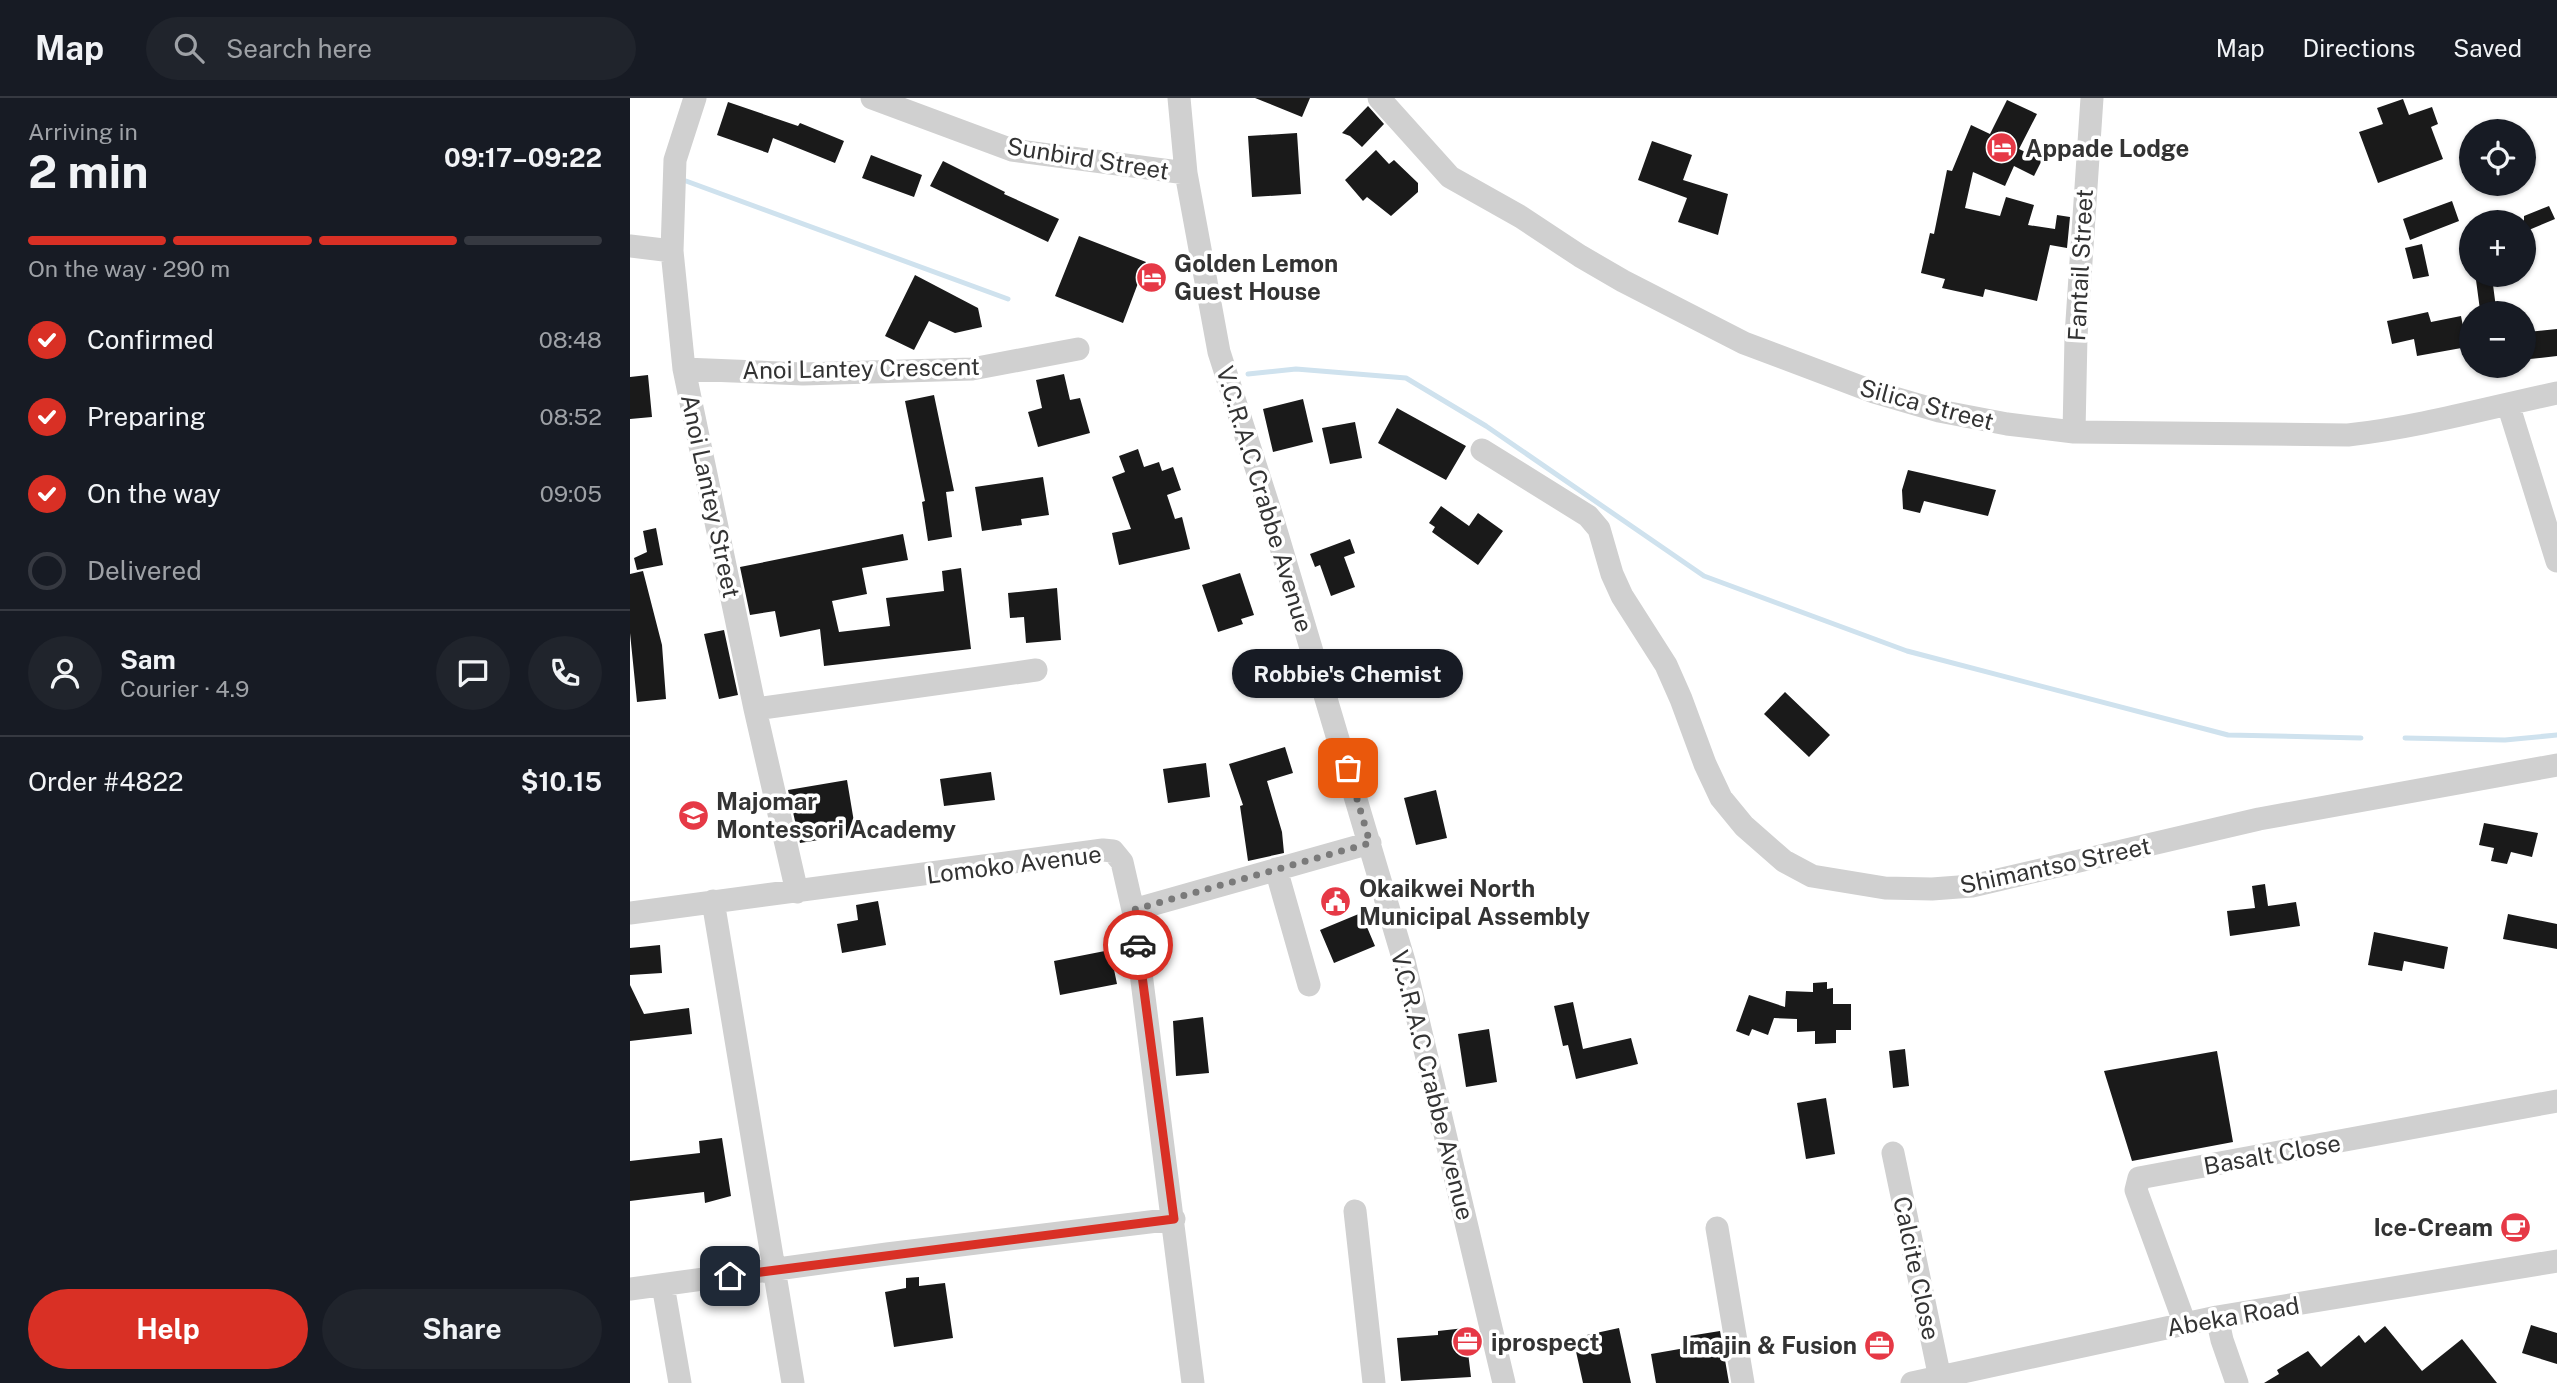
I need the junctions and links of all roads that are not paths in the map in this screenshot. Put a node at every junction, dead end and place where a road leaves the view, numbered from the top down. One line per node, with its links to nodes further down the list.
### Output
1 (695, 98): 8 (street, Anoi Lantey Street)
2 (872, 98): 6 (street, Sunbird Street)
3 (1179, 98): 6 (street, V.C.R.A.C Crabbe Avenue)
4 (1379, 98): 13 (street, Silica Street)
5 (2092, 98): 13 (street, Fantail Street)
6 (1186, 173): 19 (street, V.C.R.A.C Crabbe Avenue)
7 (630, 246): 8 (street)
8 (672, 251): 10 (street, Anoi Lantey Street)
9 (1078, 349): 10 (street, Anoi Lantey Crescent)
10 (684, 369): 17 (street, Anoi Lantey Street)
11 (2557, 393): 12 (street, Silica Street)
12 (2508, 404): 13 (street, Silica Street); 15 (street)
13 (2074, 432)
14 (1482, 450): 18 (street, Shimantso Street)
15 (2557, 561)
16 (1036, 670): 17 (street)
17 (755, 709): 21 (street, Anoi Lantey Street)
18 (2557, 765)
19 (1370, 843): 20 (street); 42 (street, V.C.R.A.C Crabbe Avenue)
20 (1276, 869): 23 (street); 25 (street)
21 (797, 892): 22 (street, Lomoko Avenue); 23 (street, Lomoko Avenue)
22 (713, 901): 24 (street, Lomoko Avenue); 32 (street)
23 (1133, 910): 29 (street, Lomoko Avenue)
24 (630, 913)
25 (1309, 985)
26 (2557, 1101): 36 (street, Basalt Close)
27 (1893, 1153): 37 (street, Calcite Close)
28 (1356, 1211): 41 (street)
29 (1174, 1219): 32 (street); 40 (street, Lomoko Avenue)
30 (1717, 1228): 43 (street)
31 (2557, 1261): 35 (street, Abeka Road)
32 (774, 1269): 33 (street); 39 (street)
33 (663, 1285): 34 (street); 38 (street)
34 (630, 1289)
35 (2217, 1317): 36 (street, Abeka Road); 45 (street)
36 (2185, 1324): 37 (street, Abeka Road)
37 (1940, 1380): 44 (street, Abeka Road)
38 (680, 1383)
39 (793, 1383)
40 (1193, 1383)
41 (1374, 1383)
42 (1504, 1383)
43 (1742, 1383)
44 (1912, 1383)
45 (2237, 1383)

